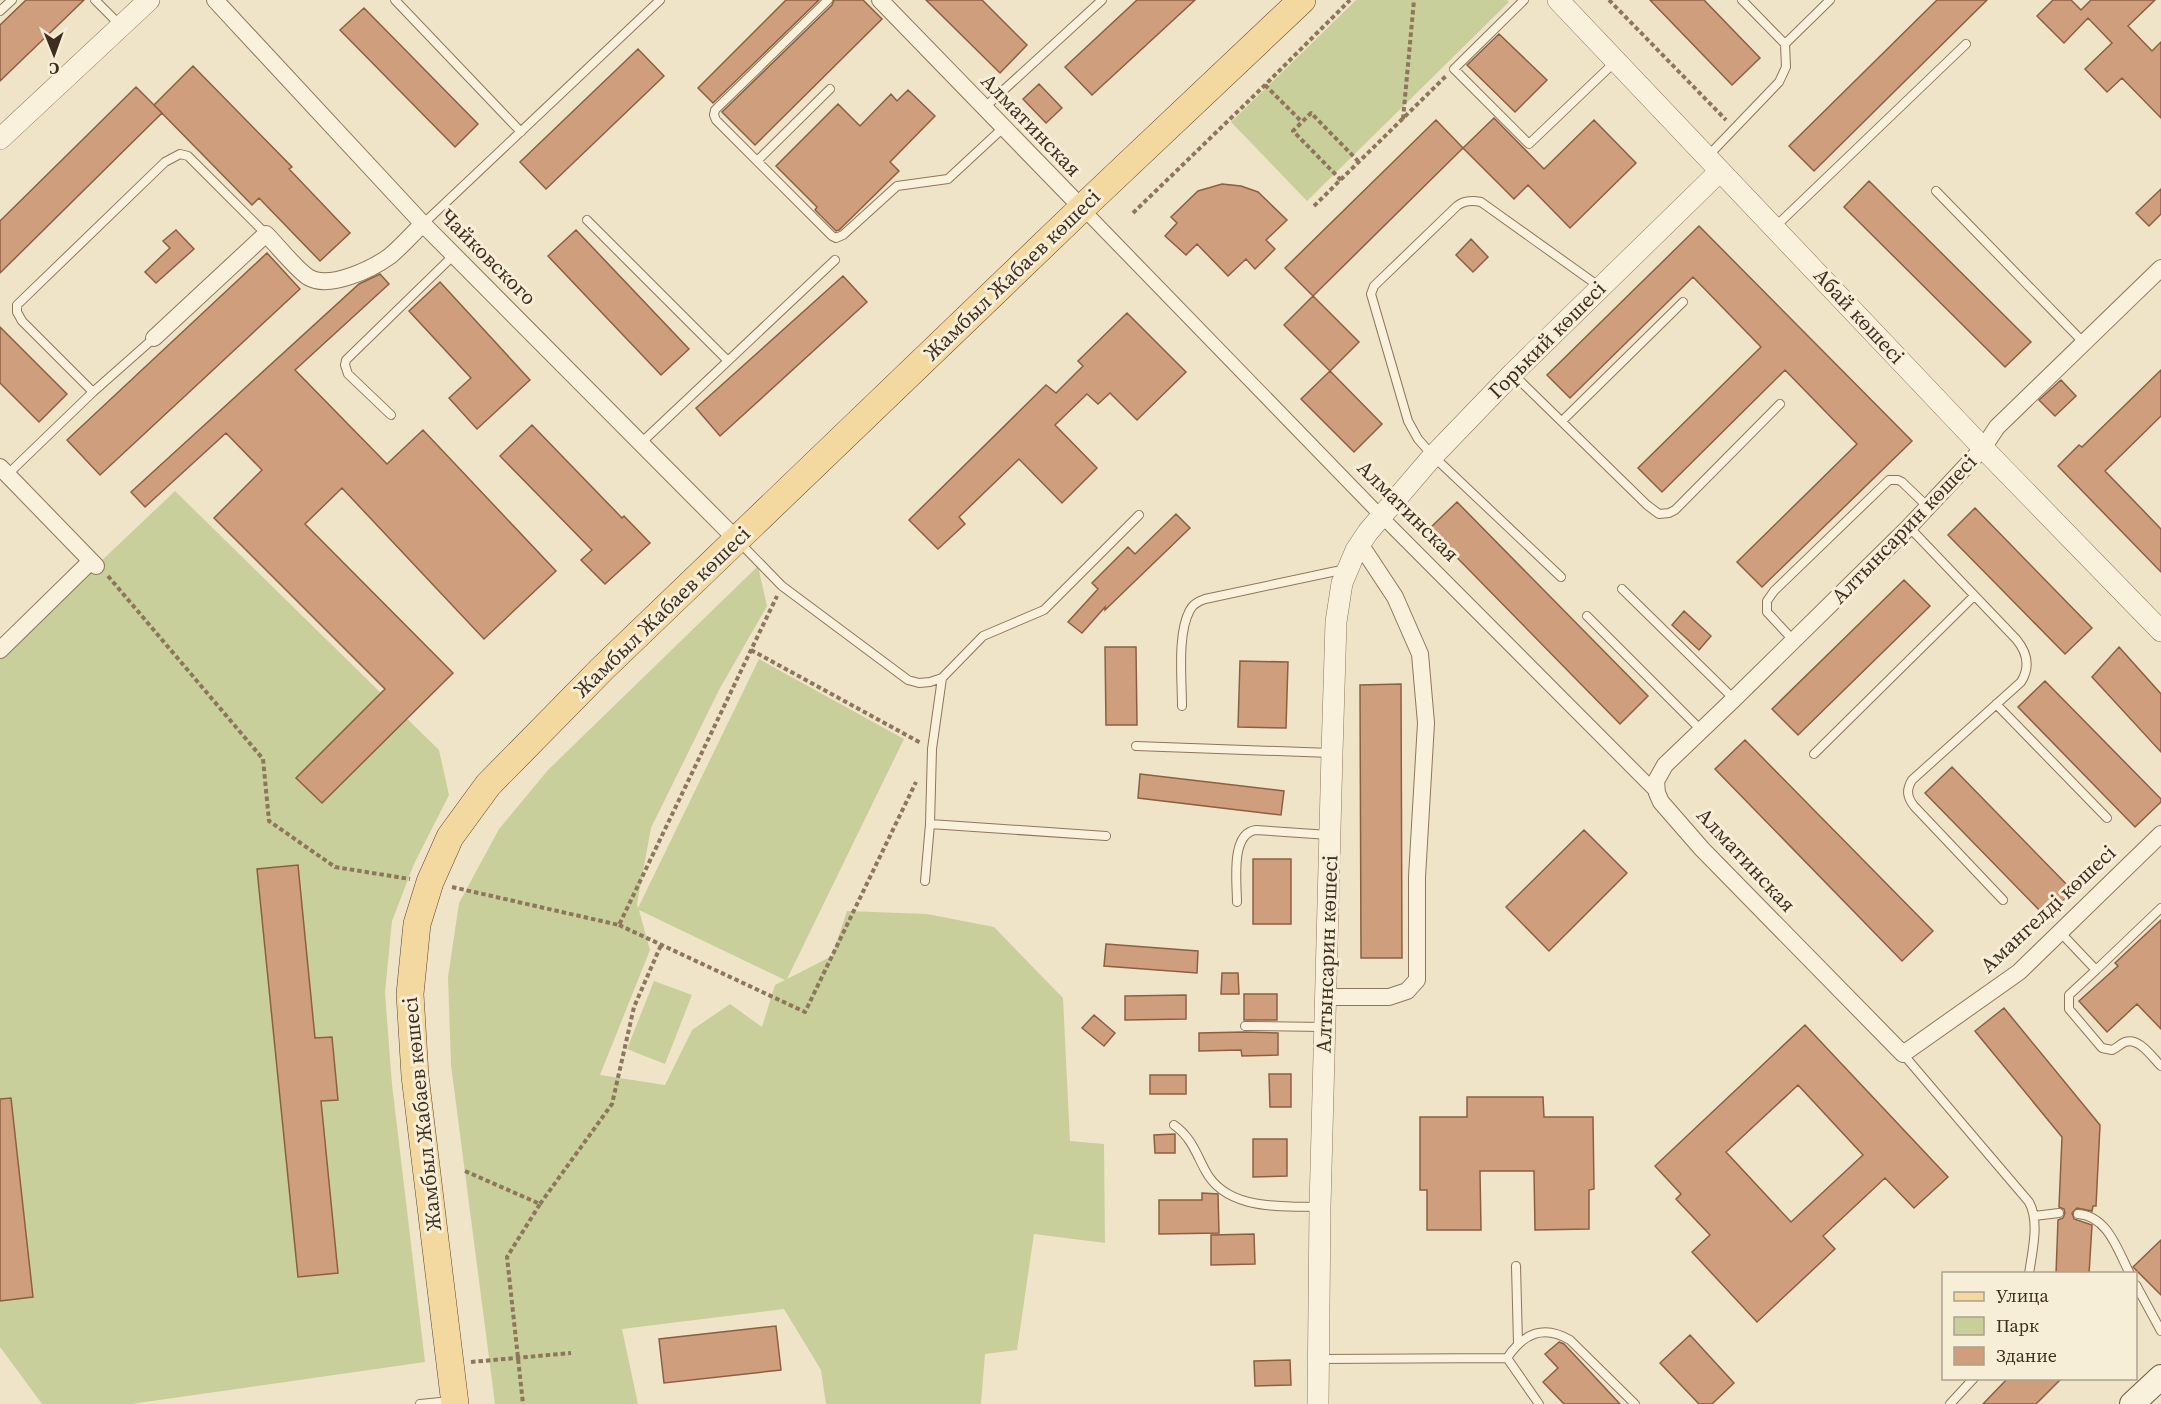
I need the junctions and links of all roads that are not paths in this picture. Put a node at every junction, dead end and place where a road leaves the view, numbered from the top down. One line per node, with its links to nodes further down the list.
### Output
1 (12, 0): 15 (lane)
2 (95, 0): 16 (lane)
3 (149, 0): 16 (street)
4 (215, 0): 30 (street, Чайковского)
5 (395, 0): 23 (lane)
6 (660, 0): 23 (lane)
7 (828, 0): 25 (lane)
8 (879, 0): 21 (street, Алматинская)
9 (1102, 0): 21 (lane)
10 (1302, 0): 28 (main road, Жамбыл Жабаев көшесі)
11 (1524, 0): 19 (lane)
12 (1558, 0): 19 (street, Абай көшесі)
13 (1742, 0): 17 (lane)
14 (1830, 0): 17 (lane)
15 (0, 11)
16 (121, 26): 24 (street)
17 (1785, 44): 26 (lane)
18 (1966, 44): 31 (lane)
19 (1617, 60): 26 (street, Абай көшесі)
20 (830, 89): 25 (lane)
21 (984, 108): 22 (street, Алматинская)
22 (1003, 128): 25 (lane); 28 (street, Алматинская)
23 (521, 132): 30 (lane)
24 (0, 139)
25 (757, 161)
26 (1714, 164): 31 (street, Абай көшесі); 36 (street, Горький көшесі)
27 (1936, 191): 39 (lane)
28 (1082, 208): 52 (street, Алматинская); 54 (main road, Жамбыл Жабаев көшесі)
29 (587, 220): 40 (lane)
30 (423, 224): 32 (street); 33 (street, Чайковского)
31 (1775, 227): 47 (street, Абай көшесі)
32 (266, 234): 38 (street); 42 (lane)
33 (454, 255): 44 (lane); 46 (street, Чайковского)
34 (835, 260): 40 (lane)
35 (2161, 268): 39 (street, Алтынсарин көшесі)
36 (1601, 287): 41 (street, Горький көшесі); 48 (lane)
37 (1683, 302): 45 (lane)
38 (154, 338): 42 (lane)
39 (2084, 343): 47 (street, Алтынсарин көшесі)
40 (728, 361): 46 (lane)
41 (1513, 373): 45 (lane); 48 (street, Горький көшесі)
42 (93, 392): 49 (lane)
43 (1780, 404): 45 (lane)
44 (391, 416)
45 (1562, 421)
46 (641, 443): 54 (street, Чайковского)
47 (1983, 448): 50 (street, Алтынсарин көшесі); 61 (street, Абай көшесі)
48 (1433, 456): 52 (street, Горький көшесі); 57 (lane)
49 (4, 471): 63 (street)
50 (1928, 507): 53 (street, Алтынсарин көшесі); 62 (lane)
51 (1139, 515): 64 (lane)
52 (1381, 516): 55 (street, Алтынсарин көшесі); 72 (street, Алматинская)
53 (1909, 527): 59 (lane); 62 (street, Алтынсарин көшесі)
54 (736, 539): 64 (lane); 104 (main road, Жамбыл Жабаев көшесі)
55 (1360, 544): 56 (street, Алтынсарин көшесі); 84 (street)
56 (1346, 569): 67 (lane); 70 (street, Алтынсарин көшесі)
57 (1561, 577)
58 (1622, 589): 65 (lane)
59 (1974, 596): 66 (lane); 71 (lane)
60 (1587, 616): 68 (lane)
61 (2161, 631)
62 (1794, 640): 65 (street, Алтынсарин көшесі)
63 (0, 650)
64 (942, 678): 74 (lane)
65 (1734, 699): 68 (street, Алтынсарин көшесі)
66 (1996, 704): 73 (lane); 79 (lane)
67 (1182, 705)
68 (1701, 730): 72 (street, Алтынсарин көшесі)
69 (1136, 746): 70 (lane)
70 (1332, 753): 76 (street, Алтынсарин көшесі)
71 (1814, 754)
72 (1657, 793): 87 (street, Алматинская)
73 (2107, 818)
74 (930, 824): 77 (lane); 78 (lane)
75 (2161, 834): 82 (street, Амангелді көшесі)
76 (1330, 835): 80 (lane); 84 (street, Алтынсарин көшесі)
77 (1106, 836)
78 (925, 881)
79 (2003, 900)
80 (1237, 902)
81 (2161, 908): 83 (lane)
82 (2060, 932): 83 (lane); 87 (street, Амангелді көшесі)
83 (2096, 970): 88 (lane)
84 (1325, 997): 86 (street, Алтынсарин көшесі)
85 (1245, 1026): 86 (lane)
86 (1325, 1027): 90 (street, Алтынсарин көшесі)
87 (1904, 1054): 93 (lane)
88 (2161, 1066)
89 (1174, 1125): 90 (lane)
90 (1320, 1207): 101 (street, Алтынсарин көшесі)
91 (2059, 1214): 93 (lane)
92 (2078, 1214): 96 (lane)
93 (2034, 1216): 95 (lane)
94 (1516, 1266): 99 (lane)
95 (2029, 1272)
96 (2129, 1272)
97 (2137, 1287): 98 (lane)
98 (2161, 1331)
99 (1518, 1343): 100 (lane); 109 (lane)
100 (1507, 1358): 101 (lane); 108 (lane)
101 (1319, 1359): 107 (street, Алтынсарин көшесі)
102 (2161, 1377): 105 (main road)
103 (1972, 1380): 110 (lane)
104 (454, 1402): 106 (lane)
105 (2137, 1402)
106 (420, 1404)
107 (1318, 1404)
108 (1539, 1404)
109 (1635, 1404)
110 (1950, 1404)

